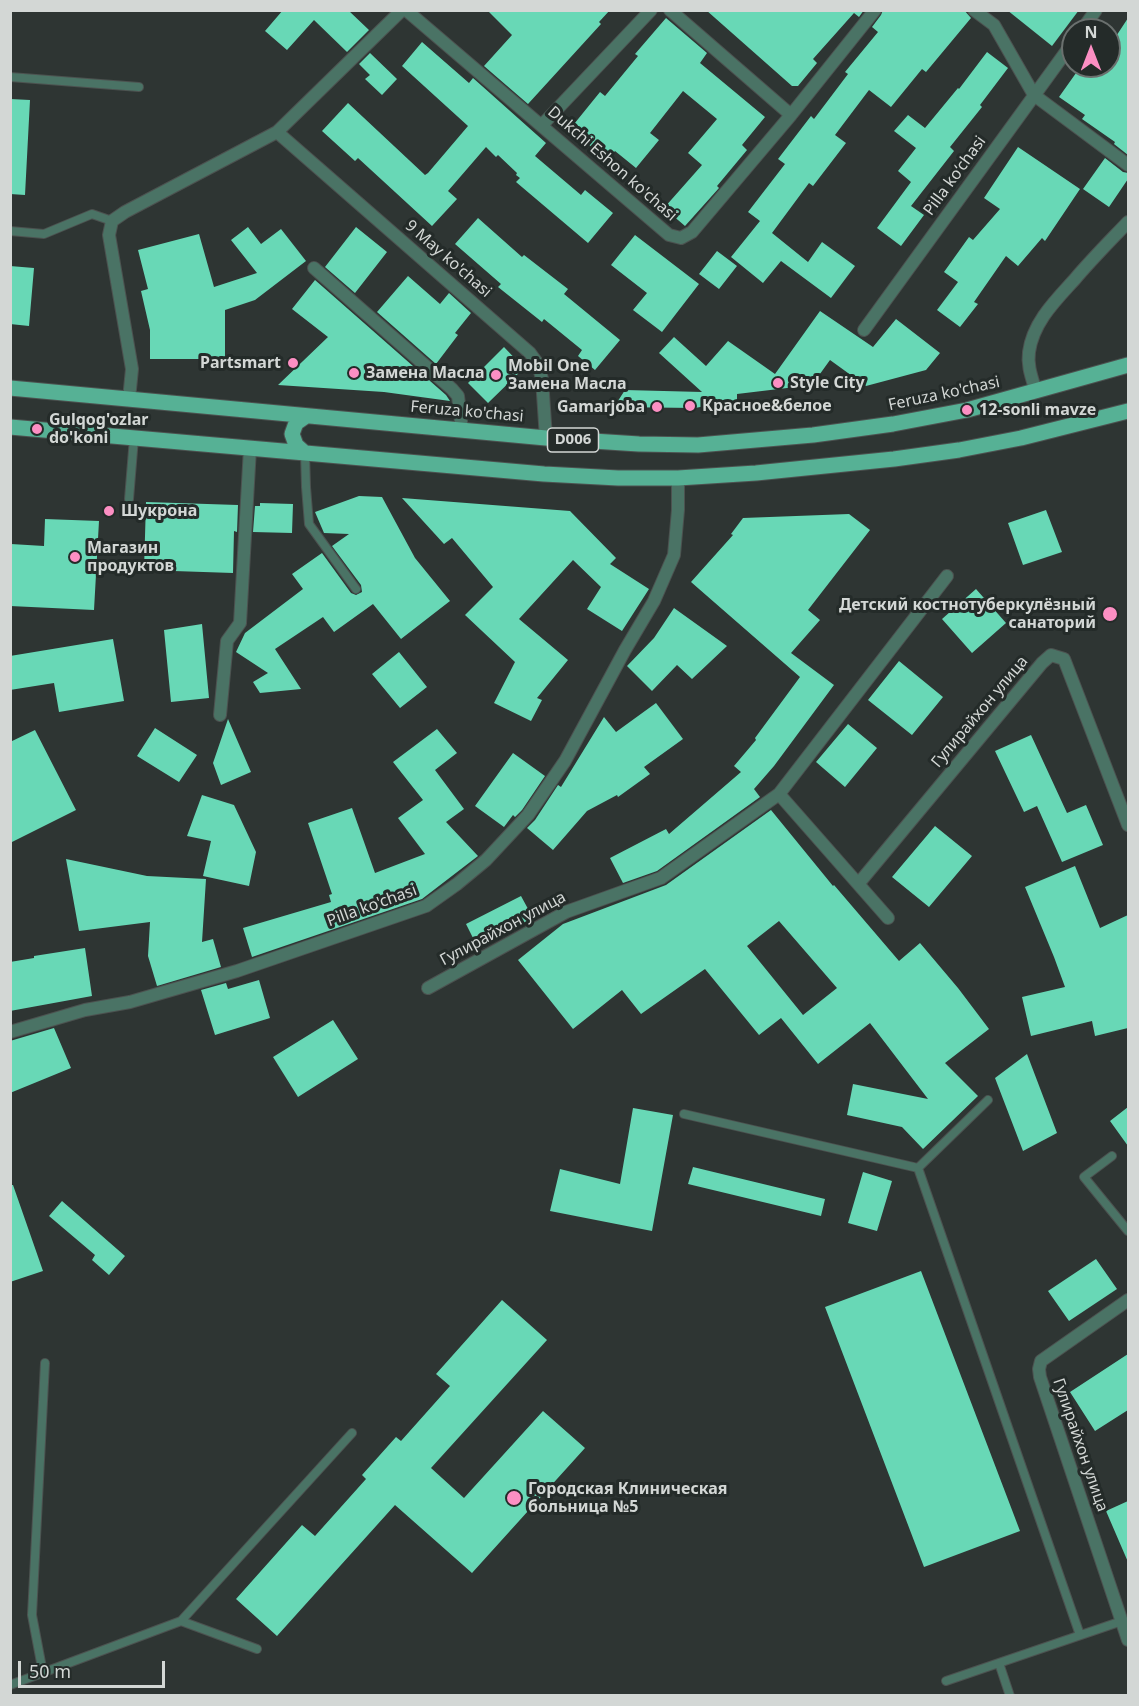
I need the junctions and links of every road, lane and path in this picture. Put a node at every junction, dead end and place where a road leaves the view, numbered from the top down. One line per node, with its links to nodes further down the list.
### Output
1 (404, 10): 11 (street, Dukchi Eshon ko'chasi); 12 (street)
2 (651, 10): 11 (street)
3 (670, 10): 10 (street)
4 (875, 10): 10 (street, Dukchi Eshon ko'chasi)
5 (974, 10): 9 (street)
6 (1061, 58): 9 (street, Pilla ko‘chasi)
7 (10, 77): 8 (lane)
8 (139, 87)
9 (1034, 95): 13 (street); 18 (street, Pilla ko‘chasi)
10 (791, 114): 11 (street, Dukchi Eshon ko'chasi)
11 (542, 125)
12 (278, 132): 14 (street); 28 (street, 9 May ko'chasi)
13 (1128, 165)
14 (112, 221): 16 (lane); 22 (street)
15 (1128, 222): 21 (street)
16 (10, 231)
17 (314, 268): 26 (street)
18 (864, 330)
19 (1128, 365): 21 (main road, Feruza ko'chasi / D006)
20 (10, 388): 22 (main road, Feruza ko'chasi / D006)
21 (1036, 392): 28 (main road, Feruza ko'chasi / D006)
22 (129, 399): 24 (main road, Feruza ko'chasi / D006)
23 (1128, 411): 31 (main road, D006)
24 (306, 416): 26 (main road, Feruza ko'chasi / D006); 30 (main road)
25 (10, 427): 27 (main road, D006)
26 (462, 430): 28 (main road, Feruza ko'chasi / D006)
27 (135, 438): 29 (main road, D006); 32 (lane)
28 (546, 438)
29 (250, 448): 30 (main road, D006); 35 (street)
30 (305, 453): 31 (main road, D006); 34 (lane)
31 (678, 478): 41 (street, Pilla ko'chasi)
32 (129, 498)
33 (947, 576): 36 (street, Гулирайхон улица)
34 (356, 590)
35 (220, 715)
36 (779, 794): 38 (street); 40 (street, Гулирайхон улица)
37 (1128, 825): 38 (street, Гулирайхон улица)
38 (859, 883): 39 (street)
39 (888, 918)
40 (429, 988)
41 (10, 1032)
42 (988, 1100): 45 (lane)
43 (684, 1113): 45 (lane)
44 (1112, 1156): 46 (lane)
45 (918, 1168): 52 (lane)
46 (1128, 1231)
47 (1128, 1300): 51 (street, Гулирайхон улица)
48 (45, 1363): 56 (lane)
49 (352, 1433): 50 (lane)
50 (181, 1621): 54 (lane); 56 (lane)
51 (1122, 1621): 52 (lane); 53 (street, Гулирайхон улица)
52 (1080, 1635): 55 (lane)
53 (1128, 1640)
54 (257, 1649)
55 (999, 1663): 57 (lane); 59 (lane)
56 (43, 1673): 58 (lane)
57 (946, 1681)
58 (10, 1685)
59 (1010, 1695)

